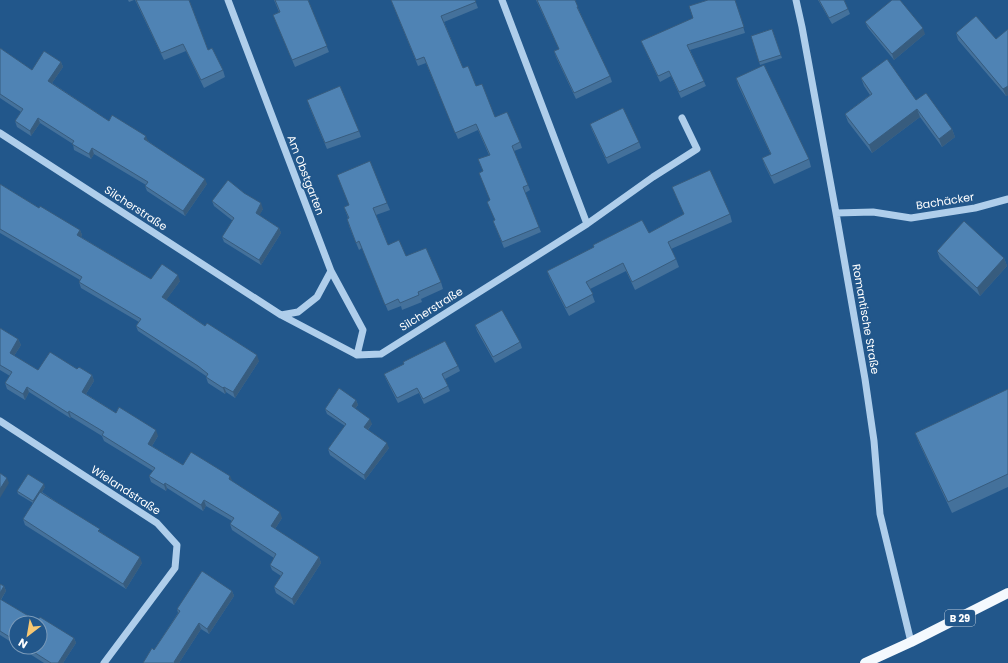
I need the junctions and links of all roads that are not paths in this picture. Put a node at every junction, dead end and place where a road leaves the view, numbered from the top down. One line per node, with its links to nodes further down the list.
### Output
1 (228, 0): 9 (street, Am Obstgarten)
2 (502, 0): 8 (street)
3 (796, 0): 7 (street, Romantische Straße)
4 (682, 118): 8 (street, Silcherstraße)
5 (0, 133): 10 (street, Silcherstraße)
6 (1008, 199): 7 (street, Bachäcker)
7 (836, 213): 14 (street, Romantische Straße)
8 (587, 224): 11 (street, Silcherstraße)
9 (331, 271): 10 (street); 11 (street, Am Obstgarten)
10 (281, 315): 11 (street, Silcherstraße)
11 (357, 355)
12 (0, 421): 15 (street, Wielandstraße)
13 (1008, 593): 14 (main road, B 29)
14 (911, 642): 16 (main road, B 29)
15 (104, 663)
16 (866, 663)

